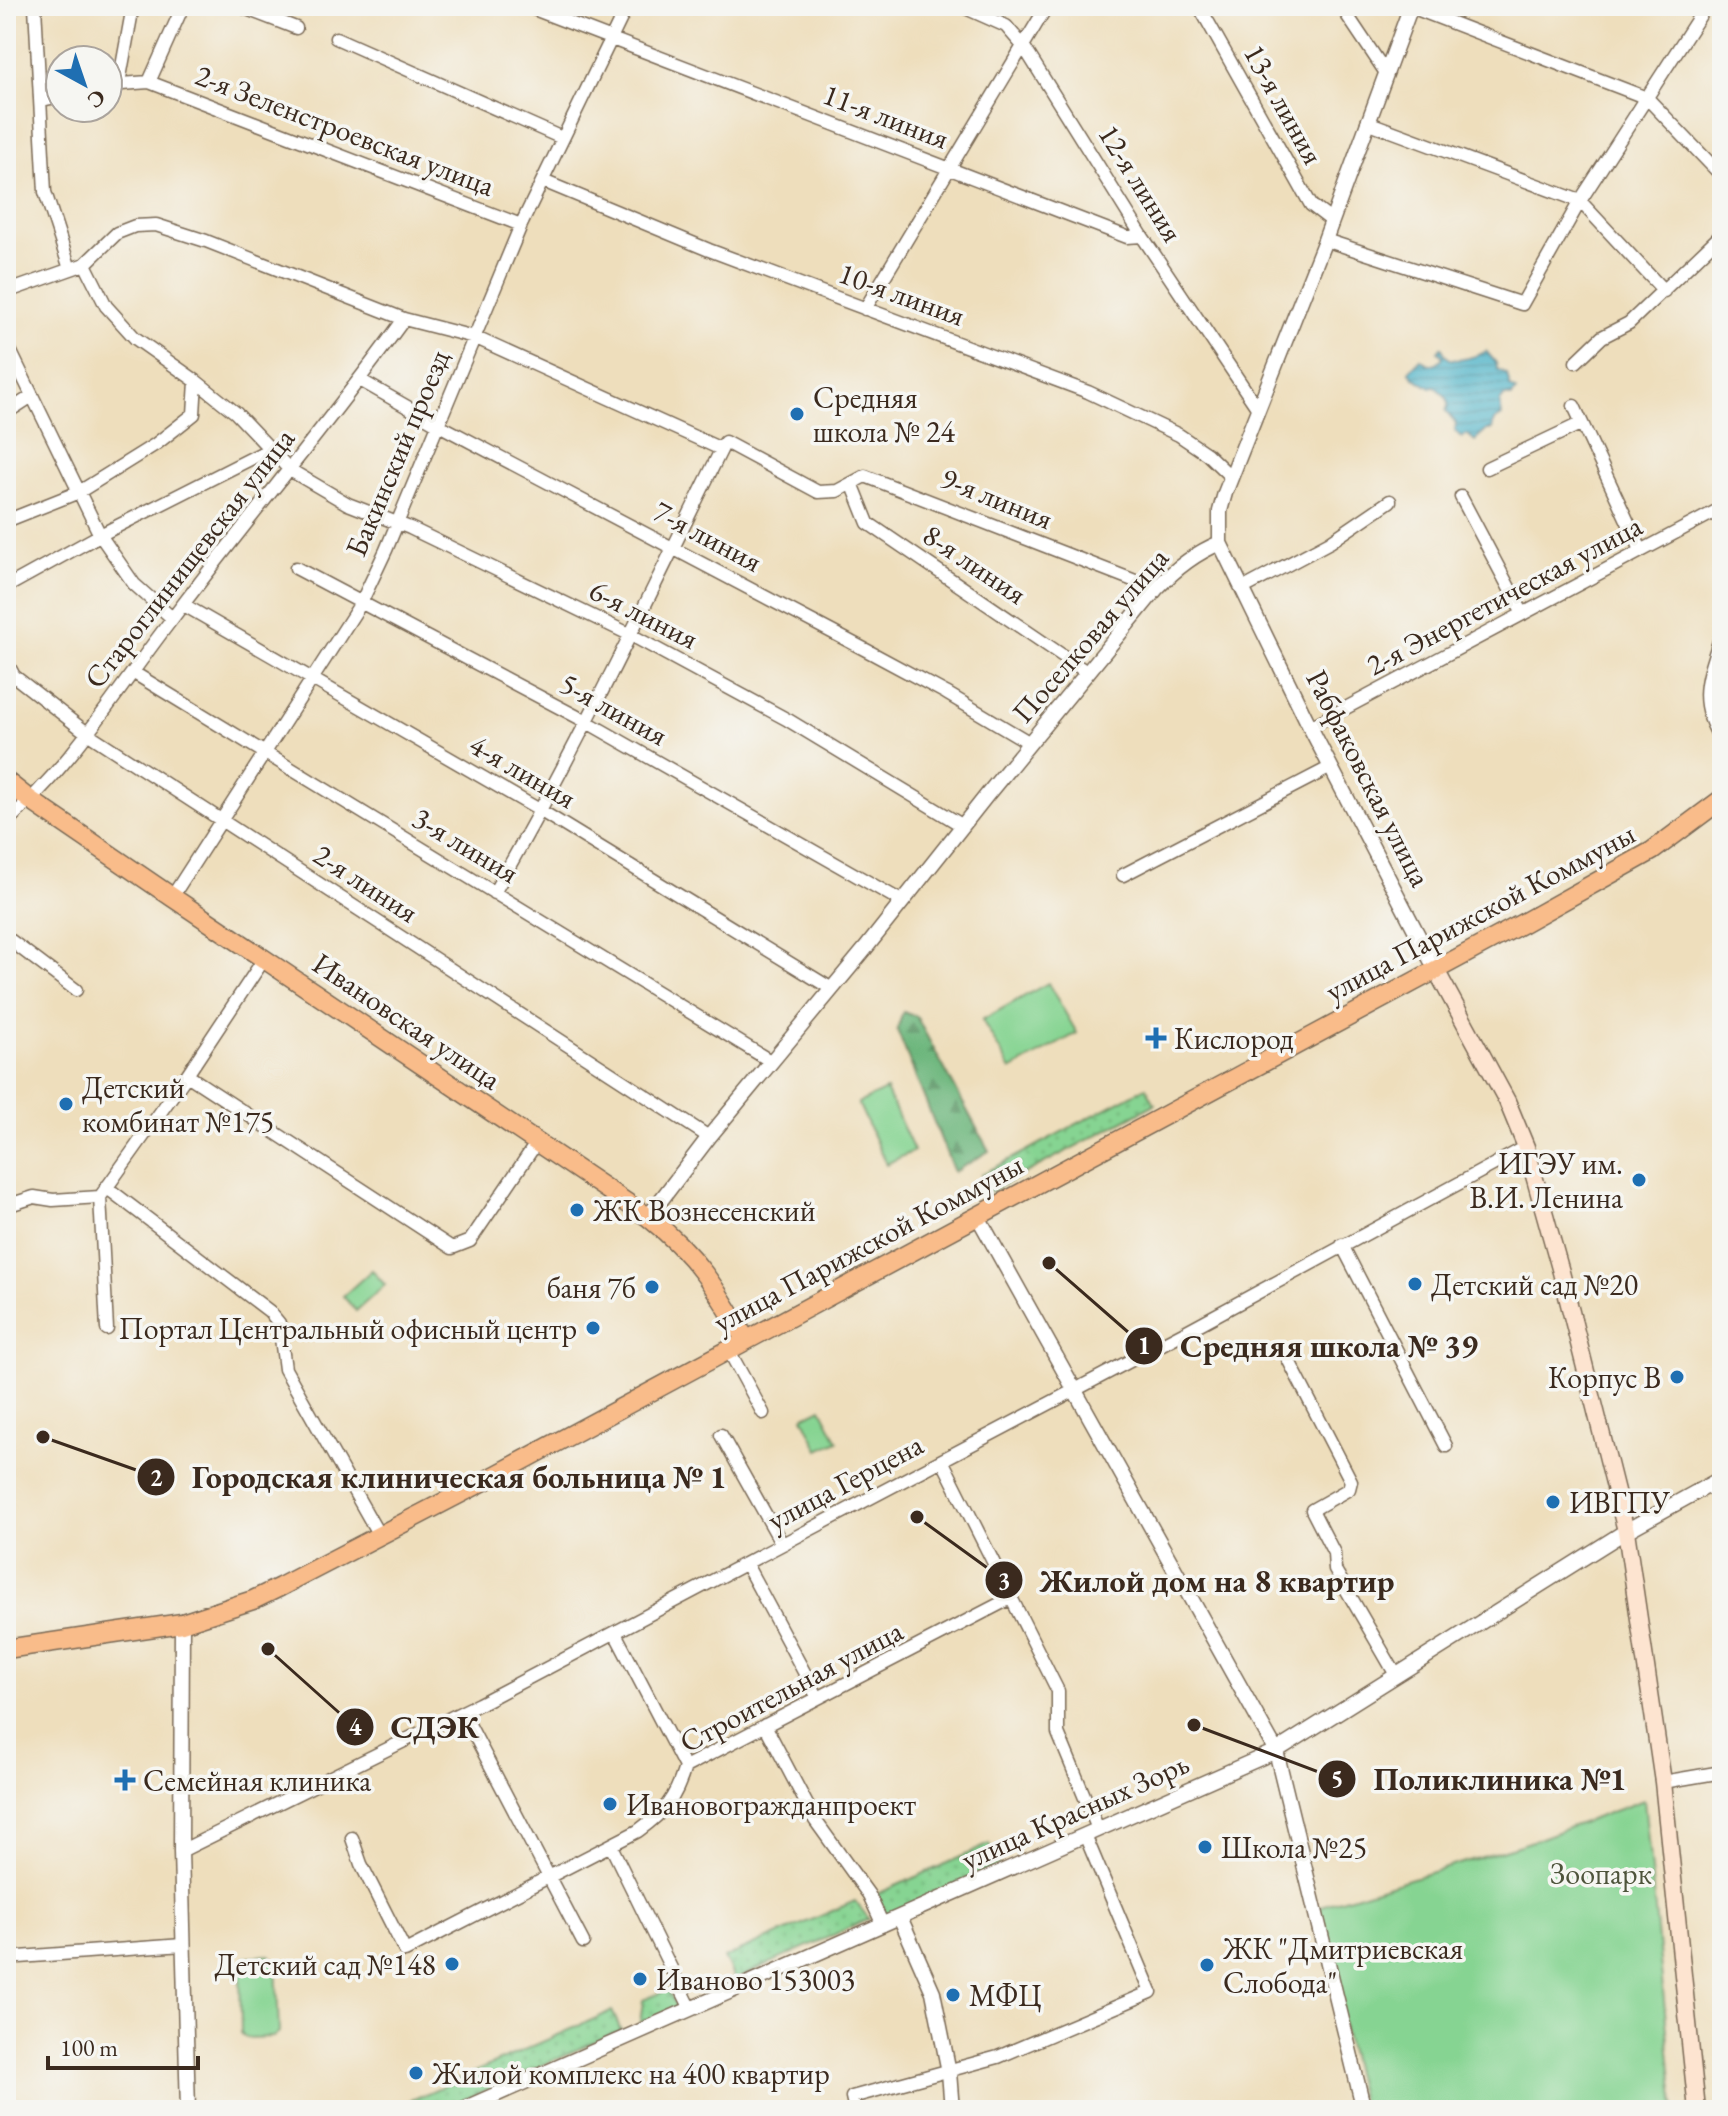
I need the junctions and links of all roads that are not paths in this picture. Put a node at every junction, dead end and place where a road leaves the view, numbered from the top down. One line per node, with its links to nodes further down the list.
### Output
1 (35, 6): 22 (street)
2 (133, 6): 16 (street)
3 (183, 6): 19 (street)
4 (239, 6): 13 (street)
5 (526, 6): 15 (street, 11-я линия)
6 (627, 6): 15 (street, Бакинский проезд)
7 (961, 6): 17 (street, 12-я линия)
8 (1047, 6): 17 (street)
9 (1199, 6): 29 (street, 13-я линия)
10 (1341, 6): 18 (street)
11 (1411, 6): 18 (street); 21 (street)
12 (1706, 6): 21 (street)
13 (296, 28)
14 (336, 38): 24 (street)
15 (611, 40): 24 (street, Бакинский проезд); 25 (street, 11-я линия)
16 (124, 44)
17 (1024, 47): 25 (street); 32 (street, 12-я линия)
18 (1386, 73): 23 (street)
19 (149, 82): 20 (street); 30 (street, 2-я Зеленстроевская улица)
20 (124, 83)
21 (1647, 98): 26 (street); 28 (street)
22 (42, 100): 35 (street)
23 (1367, 122): 28 (street); 29 (street)
24 (562, 138): 27 (street, Бакинский проезд)
25 (950, 168): 32 (street, 11-я линия); 38 (street)
26 (1722, 176)
27 (543, 181): 30 (street, Бакинский проезд); 38 (street, 10-я линия)
28 (1580, 201): 33 (street); 36 (street)
29 (1332, 221): 33 (street)
30 (521, 225): 40 (street, Бакинский проезд)
31 (1722, 234): 36 (street)
32 (1142, 236): 47 (street, 12-я линия)
33 (1325, 240): 47 (street)
34 (85, 264): 35 (street); 39 (street); 44 (street, 6-я линия)
35 (70, 269): 37 (street)
36 (1664, 291): 42 (street)
37 (6, 292)
38 (865, 309): 55 (street, 10-я линия)
39 (404, 319): 40 (street); 43 (street, Староглинищевская улица)
40 (474, 337): 50 (street, Бакинский проезд); 51 (street)
41 (6, 342): 45 (street)
42 (1576, 362)
43 (360, 380): 50 (street, 7-я линия); 54 (street, Староглинищевская улица)
44 (196, 381): 52 (street, 6-я линия); 57 (street)
45 (32, 396): 48 (street); 57 (street)
46 (1574, 406): 49 (street)
47 (1258, 409): 55 (street)
48 (6, 413)
49 (1582, 423): 53 (street); 66 (street)
50 (439, 425): 62 (street, Бакинский проезд); 65 (street, 7-я линия)
51 (723, 446): 56 (street, 9-я линия); 65 (street)
52 (270, 449): 54 (street, 6-я линия); 63 (street)
53 (1487, 468)
54 (290, 470): 62 (street, 6-я линия); 72 (street, Староглинищевская улица)
55 (1231, 477): 64 (street)
56 (852, 483): 69 (street, 9-я линия); 79 (street, 8-я линия)
57 (79, 492): 61 (street); 63 (street)
58 (1461, 497): 73 (street)
59 (1390, 501): 70 (street)
60 (1722, 508): 66 (street, 2-я Энергетическая улица)
61 (6, 521)
62 (397, 523): 71 (street, Бакинский проезд); 76 (street, 6-я линия)
63 (100, 535): 68 (street); 74 (street)
64 (1220, 543): 69 (street, Поселковая улица); 70 (street, Рабфаковская улица)
65 (673, 547): 76 (street); 85 (street, 7-я линия)
66 (1641, 550): 73 (street, 2-я Энергетическая улица)
67 (296, 568): 71 (street, 5-я линия)
68 (6, 587)
69 (1156, 589): 79 (street, Поселковая улица)
70 (1242, 589): 82 (street, Рабфаковская улица)
71 (361, 603): 80 (street, Бакинский проезд); 81 (street, 5-я линия)
72 (184, 605): 74 (street, Староглинищевская улица); 80 (street, 4-я линия)
73 (1523, 614): 82 (street, 2-я Энергетическая улица)
74 (172, 618): 78 (street, Староглинищевская улица)
75 (1722, 632): 84 (street)
76 (629, 634): 81 (street); 94 (street, 6-я линия)
77 (6, 661): 83 (street, 2-я линия)
78 (134, 673): 83 (street, Староглинищевская улица); 86 (street, 3-я линия)
79 (1088, 673): 85 (street, Поселковая улица)
80 (313, 680): 86 (street, Бакинский проезд); 91 (street, 4-я линия)
81 (587, 722): 91 (street); 98 (street, 5-я линия)
82 (1310, 727): 87 (street, Рабфаковская улица)
83 (87, 733): 90 (street, Староглинищевская улица); 92 (street, 2-я линия)
84 (1722, 741)
85 (1030, 743): 94 (street, Поселковая улица)
86 (264, 752): 92 (street, Бакинский проезд); 96 (street, 3-я линия)
87 (1331, 767): 95 (street); 101 (street, Рабфаковская улица)
88 (6, 781): 90 (main road, Ивановская улица)
89 (1722, 799): 101 (main road, улица Парижской Коммуны)
90 (30, 800): 93 (street, Староглинищевская улица); 97 (main road, Ивановская улица)
91 (541, 811): 96 (street); 102 (street, 4-я линия)
92 (221, 820): 97 (street, Бакинский проезд); 106 (street, 2-я линия)
93 (6, 822)
94 (963, 826): 98 (street, Поселковая улица)
95 (1123, 875)
96 (494, 893): 104 (street, 3-я линия)
97 (172, 897): 100 (main road, Ивановская улица)
98 (903, 902): 102 (street, Поселковая улица)
99 (6, 937): 103 (street)
100 (264, 959): 105 (street); 107 (main road, Ивановская улица)
101 (1436, 970): 108 (main road, Рабфаковская улица); 111 (main road, улица Парижской Коммуны)
102 (832, 989): 104 (street, Поселковая улица)
103 (76, 990)
104 (772, 1062): 106 (street, Поселковая улица)
105 (187, 1075): 107 (street); 109 (street)
106 (709, 1137): 112 (street, Поселковая улица)
107 (537, 1142): 112 (main road, Ивановская улица)
108 (1526, 1147): 113 (street, улица Герцена); 124 (main road, Рабфаковская улица)
109 (103, 1192): 110 (street); 114 (street); 125 (street)
110 (6, 1206)
111 (977, 1215): 115 (main road, улица Парижской Коммуны); 118 (street)
112 (648, 1217): 115 (main road, Ивановская улица)
113 (1342, 1245): 118 (street, улица Герцена); 121 (street)
114 (107, 1329)
115 (746, 1340): 116 (main road, улица Парижской Коммуны)
116 (728, 1349): 119 (street); 125 (main road, улица Парижской Коммуны)
117 (1288, 1359): 132 (street)
118 (1075, 1390): 122 (street, улица Герцена); 136 (street)
119 (763, 1413)
120 (721, 1435): 126 (street)
121 (1446, 1446)
122 (942, 1460): 126 (street, улица Герцена); 128 (street)
123 (1722, 1478): 124 (street, улица Красных Зорь)
124 (1626, 1531): 132 (street, улица Красных Зорь); 139 (main road, Рабфаковская улица)
125 (380, 1537): 129 (main road, улица Парижской Коммуны)
126 (782, 1544): 127 (street, улица Герцена)
127 (746, 1564): 130 (street, улица Герцена); 133 (street)
128 (1011, 1598): 133 (street, Строительная улица); 140 (street)
129 (182, 1623): 131 (main road, улица Парижской Коммуны); 143 (street)
130 (615, 1633): 134 (street, улица Герцена); 137 (street)
131 (6, 1649)
132 (1396, 1675): 136 (street, улица Красных Зорь)
133 (818, 1698): 135 (street, Строительная улица)
134 (463, 1713): 143 (street, улица Герцена); 144 (street)
135 (765, 1725): 137 (street, Строительная улица); 146 (street)
136 (1276, 1751): 140 (street, улица Красных Зорь); 156 (street)
137 (685, 1767): 142 (street, Строительная улица)
138 (1722, 1772): 139 (street)
139 (1663, 1782): 157 (main road, Рабфаковская улица)
140 (1092, 1832): 145 (street, улица Красных Зорь); 151 (street)
141 (352, 1838): 144 (street, Строительная улица)
142 (611, 1846): 144 (street, Строительная улица); 150 (street)
143 (181, 1851): 148 (street)
144 (549, 1878): 147 (street)
145 (900, 1917): 146 (street, улица Красных Зорь); 151 (street)
146 (883, 1925): 150 (street, улица Красных Зорь)
147 (583, 1942)
148 (183, 1945): 149 (street); 153 (street)
149 (6, 1958)
150 (691, 2009): 154 (street, улица Красных Зорь)
151 (949, 2072): 152 (street); 155 (street)
152 (853, 2103)
153 (188, 2110)
154 (461, 2110)
155 (952, 2110)
156 (1364, 2110)
157 (1697, 2110)

